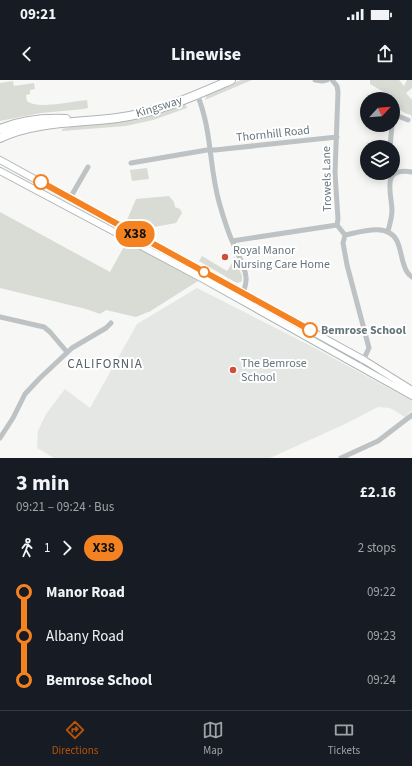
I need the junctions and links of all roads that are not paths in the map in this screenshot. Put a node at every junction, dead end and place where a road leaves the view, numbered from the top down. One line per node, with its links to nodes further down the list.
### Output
1 (231, 80): 5 (highway, Kingsway)
2 (315, 80): 3 (street)
3 (327, 80)
4 (332, 80): 10 (street, Trowels Lane)
5 (197, 94): 8 (highway, Kingsway); 12 (street)
6 (400, 117): 7 (street)
7 (408, 120)
8 (84, 121): 9 (highway, Kingsway); 11 (highway, Kingsway)
9 (0, 128)
10 (337, 137): 12 (street, Thornhill Road); 21 (street, Trowels Lane)
11 (1, 139)
12 (211, 150): 14 (street, Thornhill Road); 24 (street)
13 (0, 160): 20 (main road)
14 (131, 163)
15 (88, 167): 20 (street)
16 (0, 171): 27 (main road)
17 (400, 171): 18 (street)
18 (412, 172)
19 (390, 180): 22 (street)
20 (70, 198): 26 (main road)
21 (337, 225): 23 (street, Trowels Lane); 24 (street)
22 (388, 231): 23 (street); 25 (street)
23 (345, 235): 31 (street)
24 (232, 241): 26 (street)
25 (412, 277)
26 (243, 293): 27 (street); 31 (main road)
27 (240, 300): 32 (main road)
28 (0, 317): 30 (street)
29 (110, 323): 30 (street)
30 (67, 352): 36 (street)
31 (364, 360): 32 (street); 33 (main road)
32 (360, 367): 34 (main road)
33 (412, 390)
34 (412, 396)
35 (412, 415): 37 (street)
36 (0, 438)
37 (341, 458)

